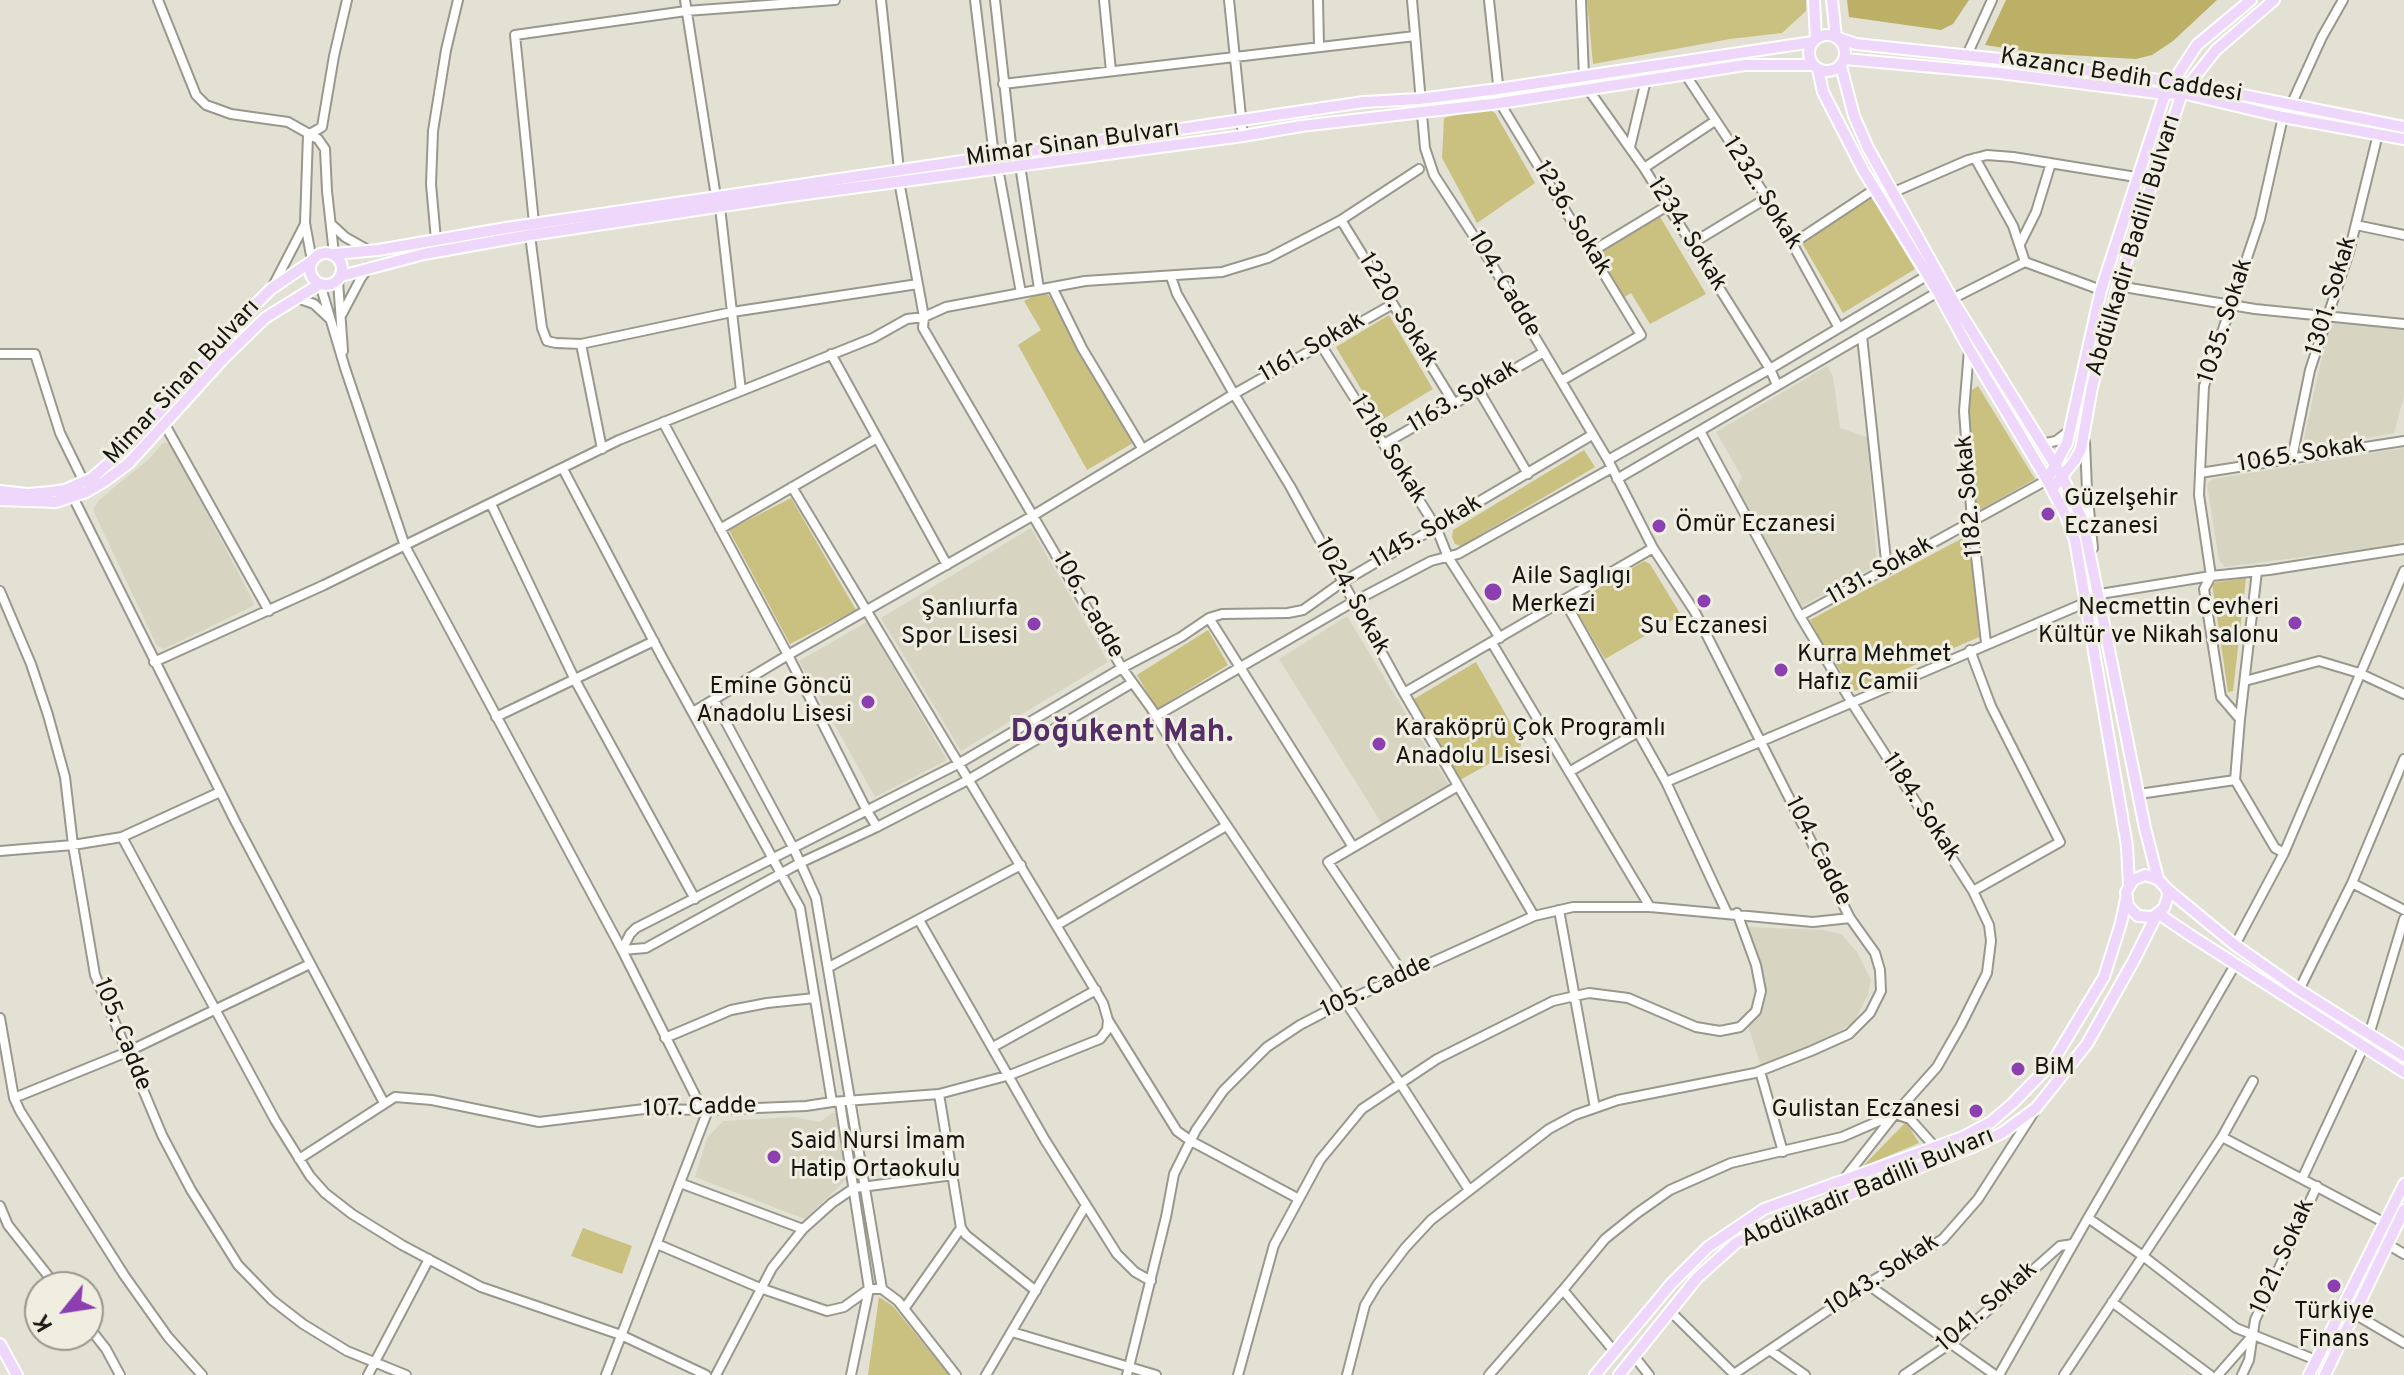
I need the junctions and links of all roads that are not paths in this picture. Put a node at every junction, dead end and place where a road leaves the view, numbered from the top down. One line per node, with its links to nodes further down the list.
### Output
1 (158, 0): 49 (street)
2 (347, 0): 49 (street)
3 (458, 0): 77 (street)
4 (685, 0): 21 (street)
5 (835, 0): 21 (street)
6 (881, 0): 63 (street, 106. Cadde)
7 (975, 0): 55 (street)
8 (995, 0): 35 (street)
9 (1104, 0): 31 (street)
10 (1229, 0): 27 (street)
11 (1318, 0): 25 (street)
12 (1412, 0): 22 (street, 104. Cadde)
13 (1489, 0): 37 (street)
14 (1581, 0): 33 (street, 1234. Sokak)
15 (1814, 0): 24 (main road)
16 (1832, 0): 23 (main road)
17 (1992, 0): 26 (street)
18 (2251, 0): 36 (main road, Abdülkadir Badilli Bulvarı)
19 (2274, 0): 39 (main road, Abdülkadir Badilli Bulvarı)
20 (2343, 0): 42 (street)
21 (686, 11): 68 (street); 73 (street)
22 (1415, 36): 25 (street); 40 (street, 104. Cadde)
23 (1836, 37): 24 (main road); 26 (main road, Kazancı Bedih Caddesi); 29 (main road)
24 (1814, 40): 28 (main road, Mimar Sinan Bulvarı); 30 (main road)
25 (1319, 46): 27 (street)
26 (1967, 55): 36 (main road, Kazancı Bedih Caddesi)
27 (1235, 58): 31 (street); 45 (street)
28 (1680, 61): 32 (street, 1232. Sokak); 33 (main road, Mimar Sinan Bulvarı)
29 (1843, 62): 30 (main road); 36 (main road, Kazancı Bedih Caddesi); 66 (main road)
30 (1816, 67): 32 (main road, Mimar Sinan Bulvarı); 65 (main road)
31 (1111, 71): 35 (street)
32 (1685, 74): 34 (main road, Mimar Sinan Bulvarı); 46 (street, 1232. Sokak)
33 (1584, 77): 37 (main road, Mimar Sinan Bulvarı); 38 (street, 1234. Sokak)
34 (1646, 80): 38 (main road, Mimar Sinan Bulvarı); 52 (street)
35 (1003, 84): 54 (street)
36 (2168, 88): 39 (main road, Kazancı Bedih Caddesi); 64 (main road, Abdülkadir Badilli Bulvarı)
37 (1498, 89): 40 (main road, Mimar Sinan Bulvarı); 41 (street)
38 (1588, 89): 41 (main road, Mimar Sinan Bulvarı); 52 (street, 1234. Sokak)
39 (2185, 89): 42 (main road, Kazancı Bedih Caddesi); 44 (main road, Kazancı Bedih Caddesi); 92 (main road, Abdülkadir Badilli Bulvarı)
40 (1420, 99): 43 (street, 104. Cadde); 45 (main road, Mimar Sinan Bulvarı)
41 (1500, 103): 43 (main road, Mimar Sinan Bulvarı); 82 (street, 1236. Sokak)
42 (2291, 105): 47 (main road, Kazancı Bedih Caddesi)
43 (1423, 113): 50 (main road, Mimar Sinan Bulvarı); 53 (street, 104. Cadde)
44 (2283, 117): 48 (main road, Kazancı Bedih Caddesi); 102 (street, 1035. Sokak)
45 (1241, 121): 50 (street); 54 (main road, Mimar Sinan Bulvarı)
46 (1715, 121): 60 (street); 67 (street, 1232. Sokak)
47 (2404, 127)
48 (2378, 134): 51 (main road, Kazancı Bedih Caddesi); 74 (street, 1301. Sokak)
49 (308, 135): 71 (street); 72 (street)
50 (1243, 136): 58 (main road, Mimar Sinan Bulvarı)
51 (2404, 139)
52 (1630, 147): 60 (street, 1234. Sokak)
53 (1425, 148): 61 (street); 62 (street, 104. Cadde)
54 (1012, 153): 55 (main road, Mimar Sinan Bulvarı)
55 (994, 156): 63 (main road, Mimar Sinan Bulvarı)
56 (1975, 158): 57 (street); 66 (street); 80 (street)
57 (2051, 163): 64 (street); 80 (street)
58 (1020, 165): 59 (main road, Mimar Sinan Bulvarı); 95 (street)
59 (998, 168): 63 (main road, Mimar Sinan Bulvarı); 98 (street)
60 (1644, 168): 69 (street, 1234. Sokak)
61 (1419, 169): 62 (street); 70 (street)
62 (1434, 175): 114 (street, 104. Cadde)
63 (899, 176): 68 (main road, Mimar Sinan Bulvarı); 91 (street, 106. Cadde)
64 (2136, 177): 96 (main road, Abdülkadir Badilli Bulvarı)
65 (1875, 189): 79 (street); 87 (main road)
66 (1894, 192): 100 (main road)
67 (1767, 198): 78 (street); 79 (street, 1232. Sokak)
68 (718, 202): 73 (main road, Mimar Sinan Bulvarı); 75 (main road, Mimar Sinan Bulvarı); 103 (street)
69 (1667, 206): 78 (street, 1234. Sokak); 82 (street)
70 (1341, 220): 88 (street); 101 (street, 1220. Sokak)
71 (305, 223): 84 (street); 94 (street)
72 (330, 223): 81 (street); 83 (street)
73 (534, 223): 77 (main road, Mimar Sinan Bulvarı)
74 (2356, 225): 76 (street); 105 (street, 1301. Sokak)
75 (530, 235): 86 (main road, Mimar Sinan Bulvarı); 111 (street)
76 (2404, 235)
77 (436, 240): 81 (main road, Mimar Sinan Bulvarı)
78 (1691, 244): 118 (street, 1234. Sokak)
79 (1792, 244): 109 (street, 1232. Sokak)
80 (2020, 245): 85 (street)
81 (369, 251): 83 (main road, Mimar Sinan Bulvarı)
82 (1591, 252): 119 (street, 1236. Sokak)
83 (334, 254): 84 (main road); 89 (main road)
84 (312, 261): 90 (main road); 94 (main road, Mimar Sinan Bulvarı)
85 (2025, 262): 96 (street); 100 (street)
86 (368, 268): 89 (main road, Mimar Sinan Bulvarı); 106 (street)
87 (1928, 275): 97 (main road); 109 (street)
88 (1171, 277): 93 (street); 123 (street, 1024. Sokak)
89 (340, 278): 90 (main road); 106 (street)
90 (320, 284): 99 (main road, Mimar Sinan Bulvarı); 107 (street)
91 (918, 284): 103 (street); 104 (street, 106. Cadde)
92 (2118, 286): 102 (street); 130 (main road, Abdülkadir Badilli Bulvarı)
93 (1052, 287): 95 (street); 135 (street)
94 (271, 289): 145 (main road, Mimar Sinan Bulvarı)
95 (1039, 289): 98 (street)
96 (2101, 290): 128 (main road, Abdülkadir Badilli Bulvarı)
97 (1938, 292): 110 (street); 113 (main road)
98 (1021, 293): 104 (street)
99 (296, 298): 107 (street); 126 (main road, Mimar Sinan Bulvarı)
100 (1952, 299): 134 (main road)
101 (1393, 304): 112 (street, 1161. Sokak); 124 (street, 1220. Sokak)
102 (2232, 306): 105 (street); 141 (street, 1035. Sokak)
103 (732, 312): 111 (street); 122 (street)
104 (924, 317): 116 (street); 152 (street, 106. Cadde)
105 (2328, 317): 108 (street); 137 (street, 1301. Sokak)
106 (340, 318): 117 (street)
107 (330, 319): 117 (street)
108 (2404, 324)
109 (1839, 328): 118 (street)
110 (1862, 336): 120 (street); 161 (street)
111 (581, 344): 136 (street)
112 (1321, 345): 123 (street, 1161. Sokak); 133 (street, 1218. Sokak)
113 (1969, 349): 146 (main road); 153 (street, 1182. Sokak)
114 (1544, 352): 119 (street, 104. Cadde); 121 (street, 1163. Sokak)
115 (0, 354): 145 (street)
116 (831, 354): 122 (street); 131 (street)
117 (345, 368): 156 (street)
118 (1770, 369): 120 (street, 1234. Sokak); 138 (street)
119 (1561, 381): 129 (street, 104. Cadde)
120 (1777, 385): 127 (street)
121 (1478, 389): 124 (street, 1163. Sokak); 142 (street)
122 (741, 391): 125 (street)
123 (1234, 394): 135 (street, 1161. Sokak); 166 (street, 1024. Sokak)
124 (1454, 403): 133 (street, 1163. Sokak)
125 (663, 422): 136 (street); 155 (street)
126 (164, 423): 149 (main road, Mimar Sinan Bulvarı); 172 (street)
127 (1700, 431): 144 (street); 174 (street, 1184. Sokak)
128 (2069, 431): 134 (street); 139 (main road, Abdülkadir Badilli Bulvarı)
129 (1592, 435): 138 (street, 104. Cadde); 142 (street, 1145. Sokak)
130 (2085, 436): 143 (main road, Abdülkadir Badilli Bulvarı); 164 (street)
131 (877, 438): 147 (street); 160 (street)
132 (2404, 439): 137 (street, 1065. Sokak)
133 (1384, 444): 154 (street, 1218. Sokak)
134 (2041, 444): 139 (main road)
135 (1142, 448): 152 (street, 1161. Sokak)
136 (602, 449): 140 (street)
137 (2292, 458): 141 (street, 1065. Sokak)
138 (1609, 464): 144 (street, 104. Cadde); 159 (street)
139 (2055, 466): 143 (main road); 146 (main road, Abdülkadir Badilli Bulvarı)
140 (563, 469): 151 (street); 176 (street)
141 (2200, 473): 165 (street, 1035. Sokak)
142 (1528, 474): 154 (street, 1145. Sokak)
143 (2062, 476): 146 (main road, Abdülkadir Badilli Bulvarı); 164 (main road)
144 (1617, 479): 157 (street, 104. Cadde)
145 (84, 482): 148 (main road, Mimar Sinan Bulvarı)
146 (2050, 484): 153 (street, 1131. Sokak); 171 (main road)
147 (792, 487): 155 (street); 173 (street)
148 (0, 491)
149 (73, 497): 150 (main road, Mimar Sinan Bulvarı); 181 (street)
150 (0, 500)
151 (491, 504): 156 (street); 185 (street)
152 (1034, 515): 160 (street, 1161. Sokak); 183 (street, 106. Cadde)
153 (1972, 521): 161 (street, 1131. Sokak); 178 (street, 1182. Sokak)
154 (1436, 527): 159 (street, 1218. Sokak); 166 (street, 1145. Sokak)
155 (720, 529): 180 (street)
156 (405, 546): 172 (street); 194 (street)
157 (1653, 548): 169 (street); 197 (street, 104. Cadde)
158 (2404, 549): 162 (street)
159 (1448, 557): 170 (street); 177 (street, 1218. Sokak)
160 (947, 565): 173 (street, 1161. Sokak)
161 (1887, 570): 174 (street, 1131. Sokak)
162 (2257, 571): 165 (street); 186 (street)
163 (2404, 571): 184 (street)
164 (2095, 573): 168 (main road)
165 (2211, 576): 168 (street); 195 (street, 1035. Sokak)
166 (1341, 583): 170 (street, 1024. Sokak); 175 (street, 1145. Sokak)
167 (0, 591): 211 (street, 105. Cadde)
168 (2100, 594): 206 (main road)
169 (1564, 600): 177 (street); 196 (street)
170 (1353, 602): 182 (street); 188 (street, 1024. Sokak)
171 (2087, 602): 178 (street); 222 (main road)
172 (269, 611): 181 (street)
173 (868, 611): 180 (street, 1161. Sokak); 199 (street)
174 (1800, 616): 191 (street, 1184. Sokak)
175 (1209, 618): 182 (street); 183 (street)
176 (654, 641): 185 (street); 192 (street)
177 (1496, 641): 188 (street); 200 (street, 1218. Sokak)
178 (1986, 643): 179 (street)
179 (1970, 650): 191 (street); 224 (street)
180 (788, 655): 190 (street, 1161. Sokak); 207 (street)
181 (154, 662): 205 (street)
182 (1241, 667): 193 (street); 212 (street)
183 (1122, 668): 187 (street, 106. Cadde); 199 (street)
184 (2359, 673): 186 (street); 189 (street); 215 (street)
185 (575, 680): 194 (street); 225 (street)
186 (2245, 681): 195 (street)
187 (1132, 683): 193 (street, 106. Cadde); 201 (street)
188 (1404, 693): 204 (street, 1024. Sokak)
189 (2404, 694)
190 (714, 700): 192 (street, 1161. Sokak); 213 (street)
191 (1852, 703): 197 (street); 224 (street, 1184. Sokak)
192 (693, 712): 216 (street)
193 (1156, 716): 208 (street, 106. Cadde)
194 (496, 717): 238 (street)
195 (2240, 719): 202 (street)
196 (1638, 732): 200 (street); 203 (street)
197 (1760, 741): 203 (street); 233 (street, 104. Cadde)
198 (2404, 759): 221 (street)
199 (958, 764): 201 (street); 207 (street)
200 (1569, 772): 227 (street, 1218. Sokak)
201 (968, 780): 209 (street); 218 (street)
202 (2235, 780): 206 (street); 215 (street)
203 (1666, 782): 230 (street)
204 (1458, 786): 212 (street); 232 (street, 1024. Sokak)
205 (220, 792): 210 (street); 239 (street)
206 (2139, 794): 220 (main road)
207 (867, 811): 209 (street); 213 (street)
208 (1226, 826): 236 (street); 247 (street, 106. Cadde)
209 (877, 827): 217 (street)
210 (122, 837): 211 (street); 248 (street)
211 (73, 845): 214 (street); 254 (street, 105. Cadde)
212 (1353, 847): 242 (street)
213 (794, 849): 216 (street); 217 (street)
214 (0, 851)
215 (2284, 853): 237 (street)
216 (774, 859): 219 (street); 225 (street)
217 (800, 863): 219 (street); 241 (street)
218 (1021, 865): 235 (street); 236 (street)
219 (782, 874): 238 (street); 246 (street)
220 (2158, 879): 222 (main road); 223 (main road)
221 (2352, 883): 229 (street); 244 (street)
222 (2129, 886): 226 (main road)
223 (2167, 889): 231 (main road); 237 (main road)
224 (1973, 891): 268 (street, 1184. Sokak)
225 (695, 899): 238 (street)
226 (2126, 899): 231 (main road); 271 (main road, Abdülkadir Badilli Bulvarı)
227 (1650, 907): 228 (street, 105. Cadde); 230 (street, 105. Cadde)
228 (1559, 910): 232 (street, 105. Cadde); 245 (street)
229 (2404, 910)
230 (1732, 913): 233 (street, 105. Cadde); 245 (street)
231 (2158, 915): 240 (main road); 266 (main road, Abdülkadir Badilli Bulvarı)
232 (1534, 916): 242 (street, 105. Cadde)
233 (1850, 918): 256 (street, 104. Cadde)
234 (2404, 919): 252 (street)
235 (919, 920): 241 (street); 253 (street)
236 (1057, 925): 243 (street)
237 (2235, 945): 244 (main road)
238 (622, 950): 251 (street)
239 (310, 964): 248 (street); 264 (street)
240 (2235, 965): 252 (main road); 287 (street)
241 (829, 967): 263 (street)
242 (1404, 975): 247 (street, 105. Cadde)
243 (1096, 990): 250 (street); 253 (street)
244 (2299, 990): 252 (main road)
245 (1575, 996): 260 (street); 265 (street)
246 (815, 998): 251 (street); 263 (street)
247 (1344, 1002): 260 (street, 106. Cadde); 270 (street, 105. Cadde)
248 (215, 1009): 254 (street); 273 (street)
249 (0, 1018): 262 (street)
250 (1108, 1020): 258 (street, 107. Cadde); 270 (street)
251 (665, 1038): 267 (street)
252 (2366, 1040): 255 (main road); 257 (main road); 276 (street)
253 (993, 1047): 258 (street)
254 (127, 1052): 262 (street); 322 (street, 105. Cadde)
255 (2404, 1056)
256 (1760, 1071): 265 (street, 104. Cadde); 272 (street)
257 (2404, 1072)
258 (1010, 1075): 261 (street, 107. Cadde); 284 (street)
259 (2253, 1081): 269 (street)
260 (1400, 1083): 282 (street, 106. Cadde); 283 (street)
261 (939, 1094): 263 (street, 107. Cadde); 274 (street)
262 (14, 1098): 328 (street)
263 (841, 1102): 267 (street, 107. Cadde); 280 (street); 281 (street)
264 (384, 1103): 267 (street, 107. Cadde); 273 (street, 107. Cadde)
265 (1595, 1108): 282 (street, 104. Cadde)
266 (2036, 1108): 301 (street, 1043. Sokak); 309 (main road, Abdülkadir Badilli Bulvarı)
267 (705, 1110): 277 (street)
268 (1895, 1114): 271 (street); 272 (street); 275 (street, 1184. Sokak)
269 (2222, 1137): 276 (street); 297 (street)
270 (1191, 1141): 283 (street); 300 (street, 105. Cadde)
271 (1935, 1147): 275 (main road, Abdülkadir Badilli Bulvarı)
272 (1783, 1152): 305 (street)
273 (299, 1159): 298 (street)
274 (953, 1175): 280 (street); 290 (street)
275 (1844, 1179): 318 (main road, Abdülkadir Badilli Bulvarı)
276 (2302, 1179): 279 (street)
277 (680, 1183): 291 (street); 293 (street)
278 (2404, 1184): 288 (main road)
279 (2317, 1186): 288 (street); 313 (street, 1021. Sokak)
280 (866, 1187): 281 (street); 304 (street)
281 (854, 1188): 291 (street); 303 (street)
282 (1469, 1190): 339 (street, 104. Cadde)
283 (1299, 1199): 338 (street)
284 (1086, 1205): 300 (street); 306 (street)
285 (0, 1206): 289 (street)
286 (2404, 1210): 295 (main road)
287 (2088, 1218): 294 (street); 297 (street)
288 (2385, 1223): 321 (main road)
289 (8, 1225): 292 (street); 299 (street)
290 (961, 1228): 306 (street); 308 (street)
291 (803, 1229): 302 (street)
292 (0, 1231)
293 (657, 1244): 302 (street); 312 (street)
294 (2073, 1244): 314 (street, 1041. Sokak); 346 (street)
295 (2387, 1244): 296 (street); 310 (main road)
296 (2404, 1254)
297 (2143, 1256): 307 (street); 313 (street)
298 (429, 1259): 312 (street); 322 (street)
299 (44, 1271)
300 (1151, 1281): 323 (street, 105. Cadde)
301 (1867, 1284): 314 (street); 319 (street, 1043. Sokak)
302 (760, 1288): 303 (street); 333 (street)
303 (869, 1289): 304 (street); 334 (street)
304 (882, 1289): 308 (street)
305 (1563, 1290): 318 (street); 340 (street)
306 (1036, 1291): 311 (street)
307 (2112, 1302): 325 (street); 347 (street)
308 (904, 1309): 335 (street)
309 (1670, 1311): 320 (main road, Abdülkadir Badilli Bulvarı); 324 (street)
310 (2353, 1313): 315 (street); 351 (main road)
311 (1012, 1332): 323 (street); 336 (street)
312 (621, 1335): 331 (street); 332 (street)
313 (2253, 1335): 321 (street); 348 (street); 349 (street, 1021. Sokak)
314 (1951, 1343): 345 (street, 1041. Sokak); 346 (street)
315 (2404, 1343)
316 (0, 1344): 326 (main road)
317 (104, 1346): 327 (street)
318 (1614, 1351): 341 (main road, Abdülkadir Badilli Bulvarı)
319 (1771, 1351): 324 (street, 1043. Sokak); 344 (street)
320 (1634, 1356): 342 (main road, Abdülkadir Badilli Bulvarı); 343 (street)
321 (2316, 1360): 350 (main road)
322 (373, 1362): 329 (street); 330 (street, 105. Cadde)
323 (1129, 1371): 337 (street)
324 (1734, 1374)
325 (2067, 1374)
326 (17, 1375)
327 (120, 1375)
328 (202, 1375)
329 (368, 1375)
330 (406, 1375)
331 (606, 1375)
332 (706, 1375)
333 (716, 1375)
334 (851, 1375)
335 (956, 1375)
336 (986, 1375)
337 (1156, 1375)
338 (1238, 1375)
339 (1347, 1375)
340 (1489, 1375)
341 (1595, 1375)
342 (1619, 1375)
343 (1649, 1375)
344 (1805, 1375)
345 (1904, 1375)
346 (1997, 1375)
347 (2210, 1375)
348 (2218, 1375)
349 (2242, 1375)
350 (2309, 1375)
351 (2325, 1375)

